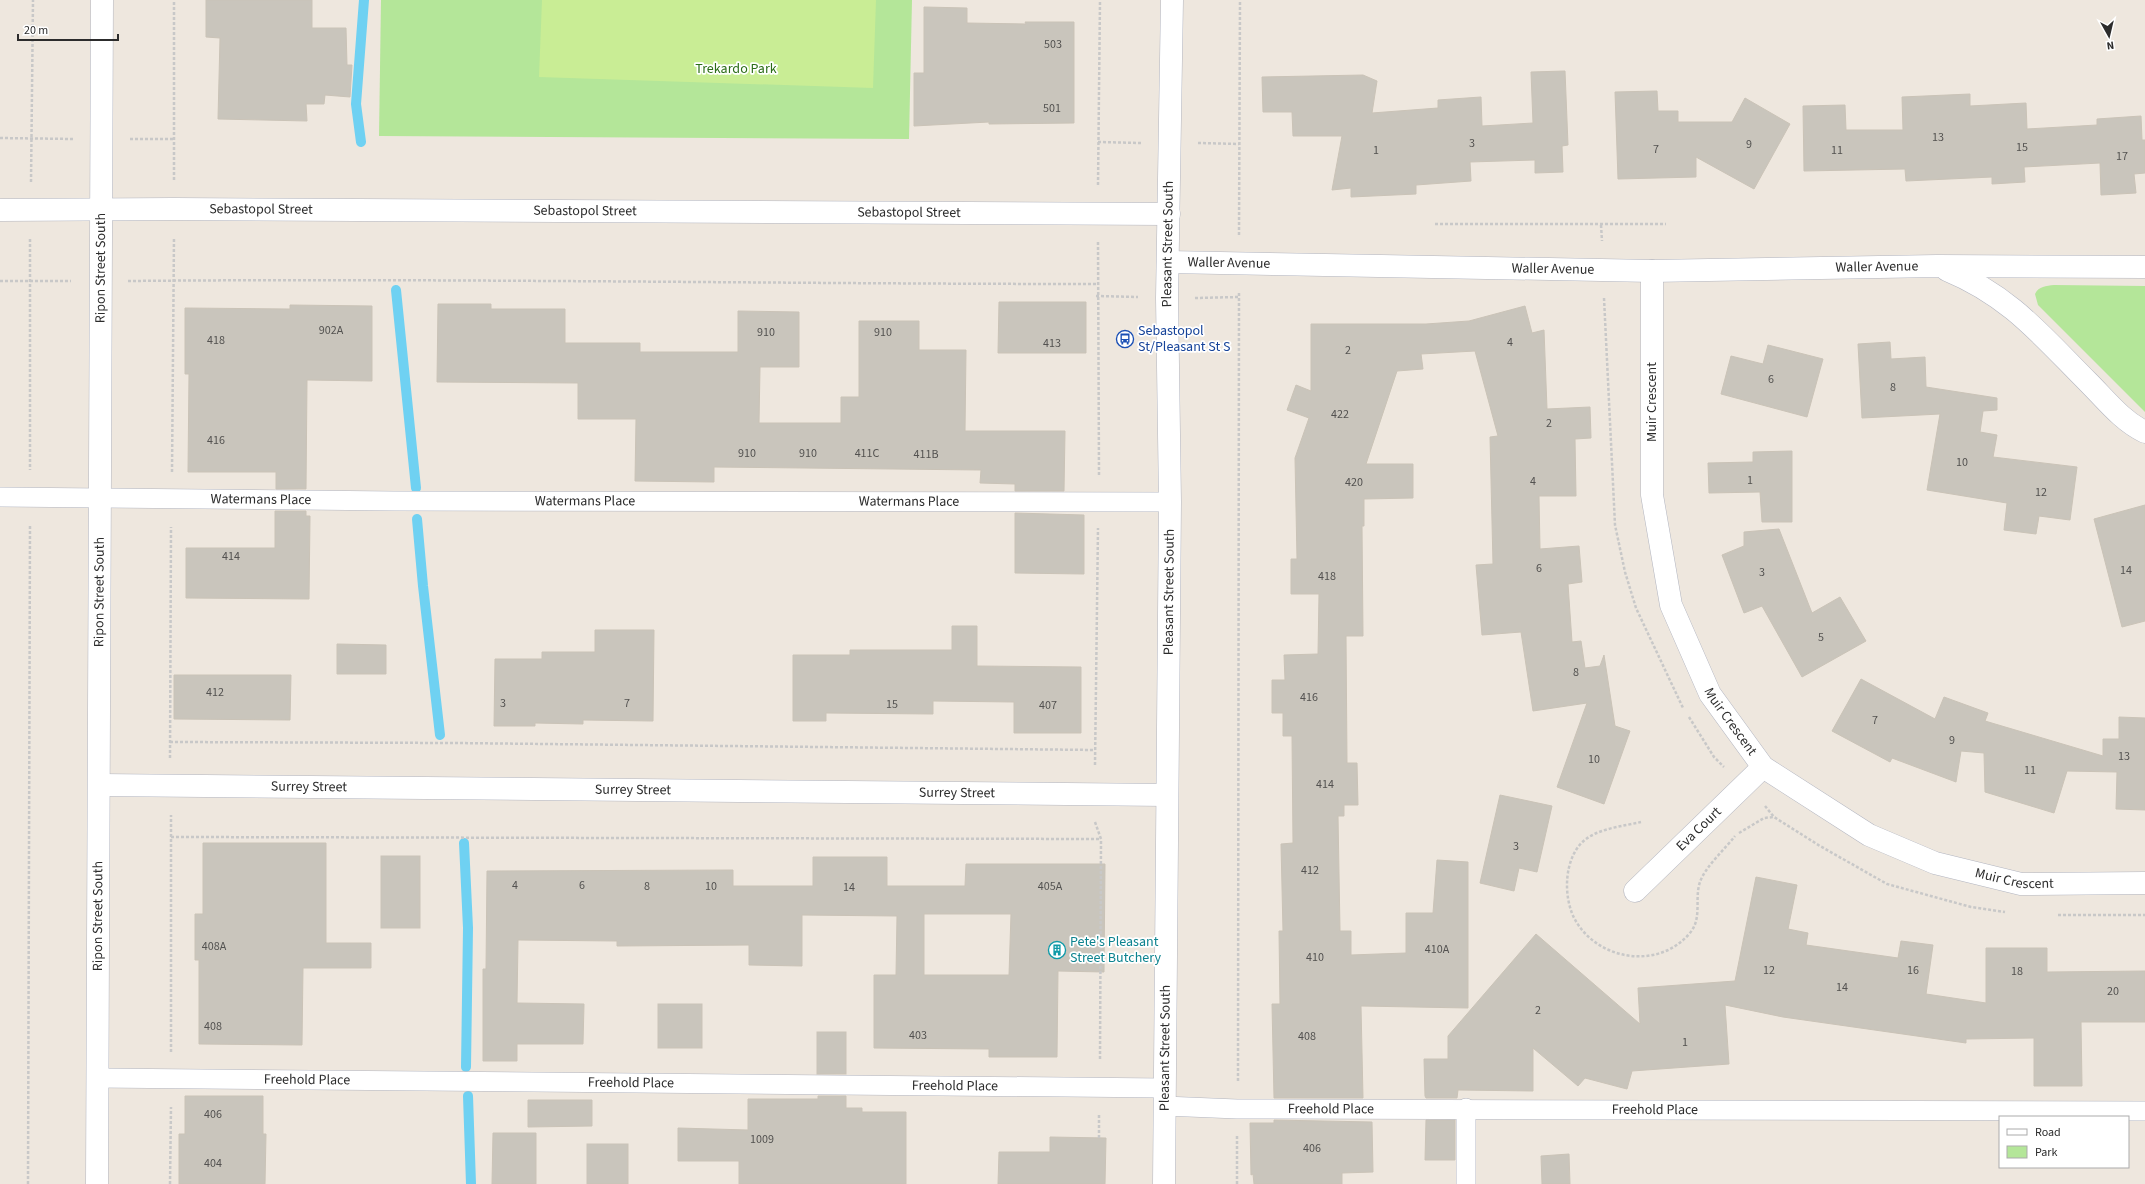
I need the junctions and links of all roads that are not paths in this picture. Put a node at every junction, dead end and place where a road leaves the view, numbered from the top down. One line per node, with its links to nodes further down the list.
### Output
1 (102, 0): 4 (street, Ripon Street South)
2 (1172, 0): 5 (street, Pleasant Street South)
3 (0, 210): 4 (street, Sebastopol Street)
4 (102, 210): 5 (street, Sebastopol Street); 12 (street, Ripon Street South)
5 (1169, 214): 6 (street, Pleasant Street South)
6 (1168, 262): 9 (street, Waller Avenue); 13 (street, Pleasant Street South)
7 (1937, 266): 8 (street, Waller Avenue); 9 (street, Waller Avenue); 10 (street, Waller Avenue)
8 (2145, 267)
9 (1652, 271): 14 (street, Muir Crescent)
10 (2145, 432)
11 (0, 497): 12 (lane, Watermans Place)
12 (99, 499): 13 (lane, Watermans Place); 15 (street, Ripon Street South)
13 (1170, 502): 16 (street, Pleasant Street South)
14 (1763, 767): 17 (street, Muir Crescent); 18 (street, Eva Court)
15 (100, 785): 16 (street, Surrey Street); 19 (street, Ripon Street South)
16 (1167, 795): 20 (street, Pleasant Street South)
17 (2145, 883)
18 (1636, 891)
19 (97, 1078): 20 (lane, Freehold Place); 23 (street, Ripon Street South)
20 (1164, 1097): 21 (lane, Freehold Place); 24 (street, Pleasant Street South)
21 (1466, 1108): 22 (lane, Freehold Place); 25 (lane)
22 (2145, 1111)
23 (97, 1184)
24 (1164, 1184)
25 (1466, 1184)

